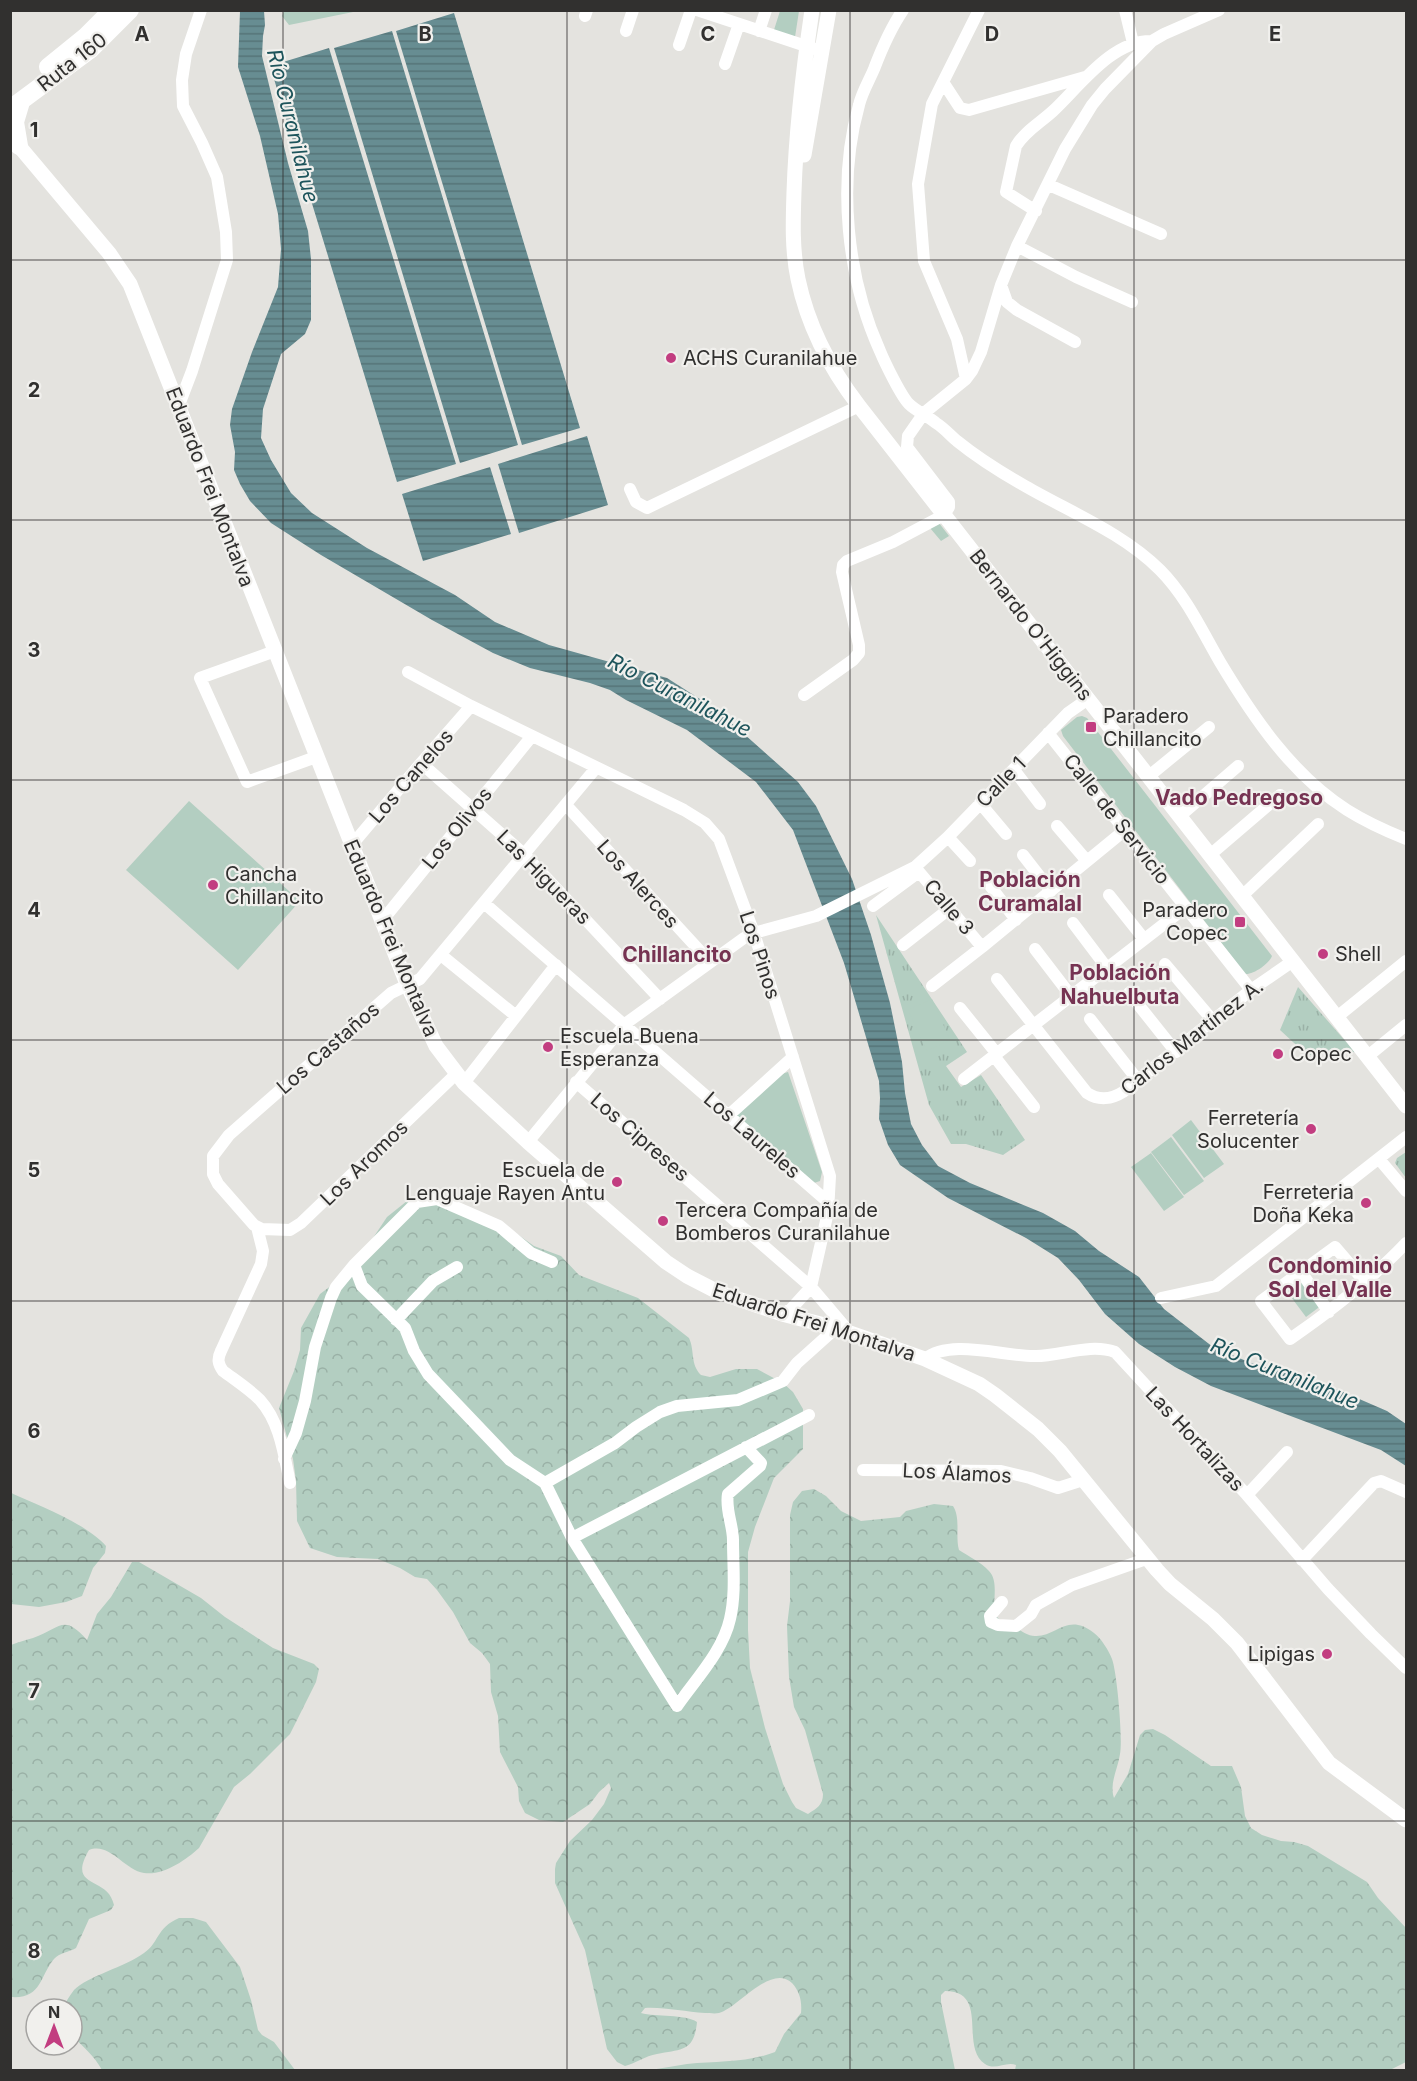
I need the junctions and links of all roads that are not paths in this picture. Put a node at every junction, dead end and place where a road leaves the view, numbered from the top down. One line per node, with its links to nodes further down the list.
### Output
1 (112, 10): 25 (highway, Ruta 160)
2 (130, 10): 25 (highway, Ruta 160)
3 (201, 10): 36 (street)
4 (633, 10): 15 (street)
5 (691, 10): 19 (street)
6 (766, 10): 16 (street)
7 (812, 10): 20 (main road, Bernardo O'Higgins)
8 (829, 10): 21 (main road, Bernardo O'Higgins)
9 (903, 10): 38 (street)
10 (979, 10): 24 (street)
11 (1125, 10): 18 (street)
12 (1219, 10): 17 (street)
13 (704, 11): 14 (street)
14 (739, 24): 16 (street); 22 (street)
15 (626, 31)
16 (759, 31): 20 (street)
17 (1152, 41): 18 (street); 27 (street)
18 (1133, 43): 23 (street)
19 (679, 45)
20 (807, 47): 21 (street); 28 (main road, Bernardo O'Higgins)
21 (822, 51): 28 (main road, Bernardo O'Higgins)
22 (725, 64)
23 (1085, 76): 24 (street); 29 (street)
24 (943, 82): 35 (street)
25 (14, 102): 26 (highway)
26 (15, 143): 36 (main road, Eduardo Frei Montalva)
27 (1049, 185): 29 (street); 30 (street)
28 (794, 198): 37 (main road, Bernardo O'Higgins)
29 (1036, 211): 31 (street)
30 (1161, 234)
31 (1017, 246): 32 (street); 33 (street)
32 (1001, 285): 34 (street); 35 (street)
33 (1132, 302)
34 (1075, 342)
35 (966, 379): 38 (street)
36 (179, 405): 41 (main road, Eduardo Frei Montalva)
37 (858, 406): 39 (street); 40 (main road, Bernardo O'Higgins)
38 (924, 413): 40 (street); 66 (street)
39 (630, 489)
40 (944, 515): 43 (street); 44 (main road, Bernardo O'Higgins)
41 (274, 651): 49 (main road, Eduardo Frei Montalva); 49 (street)
42 (408, 672): 45 (street, Los Pinos)
43 (804, 694)
44 (1088, 699): 47 (street, Calle 1); 54 (main road, Bernardo O'Higgins)
45 (471, 706): 48 (street, Los Pinos); 50 (street, Los Canelos)
46 (1209, 728): 54 (street)
47 (1048, 733): 53 (street, Calle 1); 63 (street, Calle de Servicio)
48 (532, 736): 52 (street, Los Pinos); 59 (street, Los Olivos)
49 (316, 757): 67 (main road, Eduardo Frei Montalva)
50 (421, 763): 59 (street, Las Higueras); 67 (street, Los Canelos)
51 (1238, 766): 60 (street)
52 (596, 768): 58 (street, Los Castaños); 85 (street, Los Pinos)
53 (1014, 770): 56 (street, Calle 1); 57 (street)
54 (1149, 776): 60 (main road, Bernardo O'Higgins)
55 (1280, 795): 70 (street)
56 (980, 803): 64 (street); 65 (street, Calle 1)
57 (1040, 804)
58 (566, 805): 68 (street, Los Castaños); 93 (street, Los Alerces)
59 (473, 808): 68 (street, Las Higueras); 83 (street, Los Olivos)
60 (1180, 816): 70 (main road, Bernardo O'Higgins)
61 (1318, 824): 77 (street)
62 (1058, 826): 72 (street)
63 (1125, 830): 72 (street); 80 (street, Calle de Servicio)
64 (1006, 834)
65 (948, 837): 71 (street); 73 (street, Calle 1)
66 (1407, 839)
67 (351, 846): 83 (main road, Eduardo Frei Montalva)
68 (525, 855): 78 (street, Los Castaños); 103 (street, Las Higueras)
69 (1023, 855): 75 (street)
70 (1210, 855): 77 (main road, Bernardo O'Higgins)
71 (970, 861)
72 (1087, 861): 75 (street)
73 (917, 870): 79 (street); 81 (street, Calle 3); 85 (street)
74 (988, 883): 82 (street)
75 (1051, 891): 82 (street)
76 (1109, 895): 86 (street)
77 (1242, 896): 91 (main road, Bernardo O'Higgins)
78 (484, 903): 90 (street, Los Castaños); 95 (street, Los Laureles)
79 (873, 906)
80 (1186, 907): 86 (street); 100 (street, Calle de Servicio)
81 (949, 909): 87 (street); 88 (street, Calle 3)
82 (1016, 920): 88 (street)
83 (382, 921): 98 (main road, Eduardo Frei Montalva)
84 (1073, 923): 96 (street)
85 (754, 933): 93 (street); 115 (street, Los Pinos)
86 (1144, 939): 96 (street)
87 (903, 945)
88 (982, 947): 99 (street)
89 (1035, 949): 102 (street)
90 (441, 955): 98 (street, Los Castaños); 105 (street)
91 (1293, 961): 100 (street, Carlos Martínez A.); 106 (main road, Bernardo O'Higgins)
92 (1407, 961): 106 (street)
93 (710, 962): 103 (street)
94 (1166, 964): 108 (street)
95 (556, 965): 105 (street, Los Aromos); 109 (street, Los Laureles)
96 (1107, 968): 102 (street)
97 (997, 979): 111 (street)
98 (407, 984): 116 (main road, Eduardo Frei Montalva); 128 (street, Los Castaños)
99 (932, 986)
100 (1251, 990): 108 (street, Carlos Martínez A.)
101 (1129, 993): 112 (street)
102 (1071, 996): 111 (street)
103 (660, 999): 109 (street)
104 (960, 1008): 113 (street)
105 (516, 1016): 116 (street, Los Aromos)
106 (1337, 1017): 114 (main road, Bernardo O'Higgins)
107 (1090, 1020): 118 (street)
108 (1214, 1022): 112 (street, Carlos Martínez A.)
109 (625, 1024): 119 (street); 122 (street, Los Laureles)
110 (1407, 1025): 114 (street)
111 (1033, 1026): 113 (street); 118 (street, Carlos Martínez A.)
112 (1176, 1052): 118 (street, Carlos Martínez A.)
113 (995, 1055): 117 (street); 121 (street)
114 (1368, 1056): 120 (main road, Bernardo O'Higgins)
115 (792, 1057): 122 (street); 127 (street, Los Pinos)
116 (460, 1079): 124 (main road, Eduardo Frei Montalva); 128 (street, Los Aromos)
117 (964, 1080)
118 (1137, 1080)
119 (576, 1082): 124 (street); 135 (street, Los Cipreses)
120 (1404, 1097)
121 (1034, 1107)
122 (729, 1115): 127 (street, Los Laureles)
123 (1407, 1137): 125 (street)
124 (528, 1142): 138 (main road, Eduardo Frei Montalva)
125 (1379, 1159): 126 (street); 136 (street)
126 (1407, 1191)
127 (828, 1202): 135 (street, Los Pinos)
128 (260, 1228): 145 (street)
129 (1407, 1243): 134 (street)
130 (552, 1262): 131 (street)
131 (354, 1265): 139 (street); 145 (street)
132 (457, 1267): 139 (street)
133 (1301, 1272): 134 (street); 137 (street); 137 (street)
134 (1366, 1283): 137 (street)
135 (811, 1287): 138 (street); 140 (street)
136 (1161, 1298)
137 (1329, 1312)
138 (782, 1314): 140 (main road, Eduardo Frei Montalva)
139 (396, 1320): 149 (street)
140 (843, 1331): 141 (main road, Eduardo Frei Montalva); 149 (street)
141 (926, 1359): 147 (main road, Eduardo Frei Montalva); 151 (street, Las Hortalizas)
142 (809, 1415): 143 (street)
143 (746, 1448): 152 (street); 152 (street)
144 (1287, 1452): 151 (street)
145 (284, 1459): 148 (street)
146 (864, 1470): 147 (street, Los Álamos)
147 (1083, 1480): 153 (main road, Eduardo Frei Montalva)
148 (290, 1483)
149 (545, 1483): 152 (street)
150 (1407, 1492): 154 (street)
151 (1247, 1495): 154 (street, Las Hortalizas)
152 (572, 1538)
153 (1146, 1559): 155 (street); 157 (main road, Eduardo Frei Montalva)
154 (1302, 1560): 156 (street, Las Hortalizas)
155 (1002, 1602)
156 (1407, 1668)
157 (1407, 1820)

